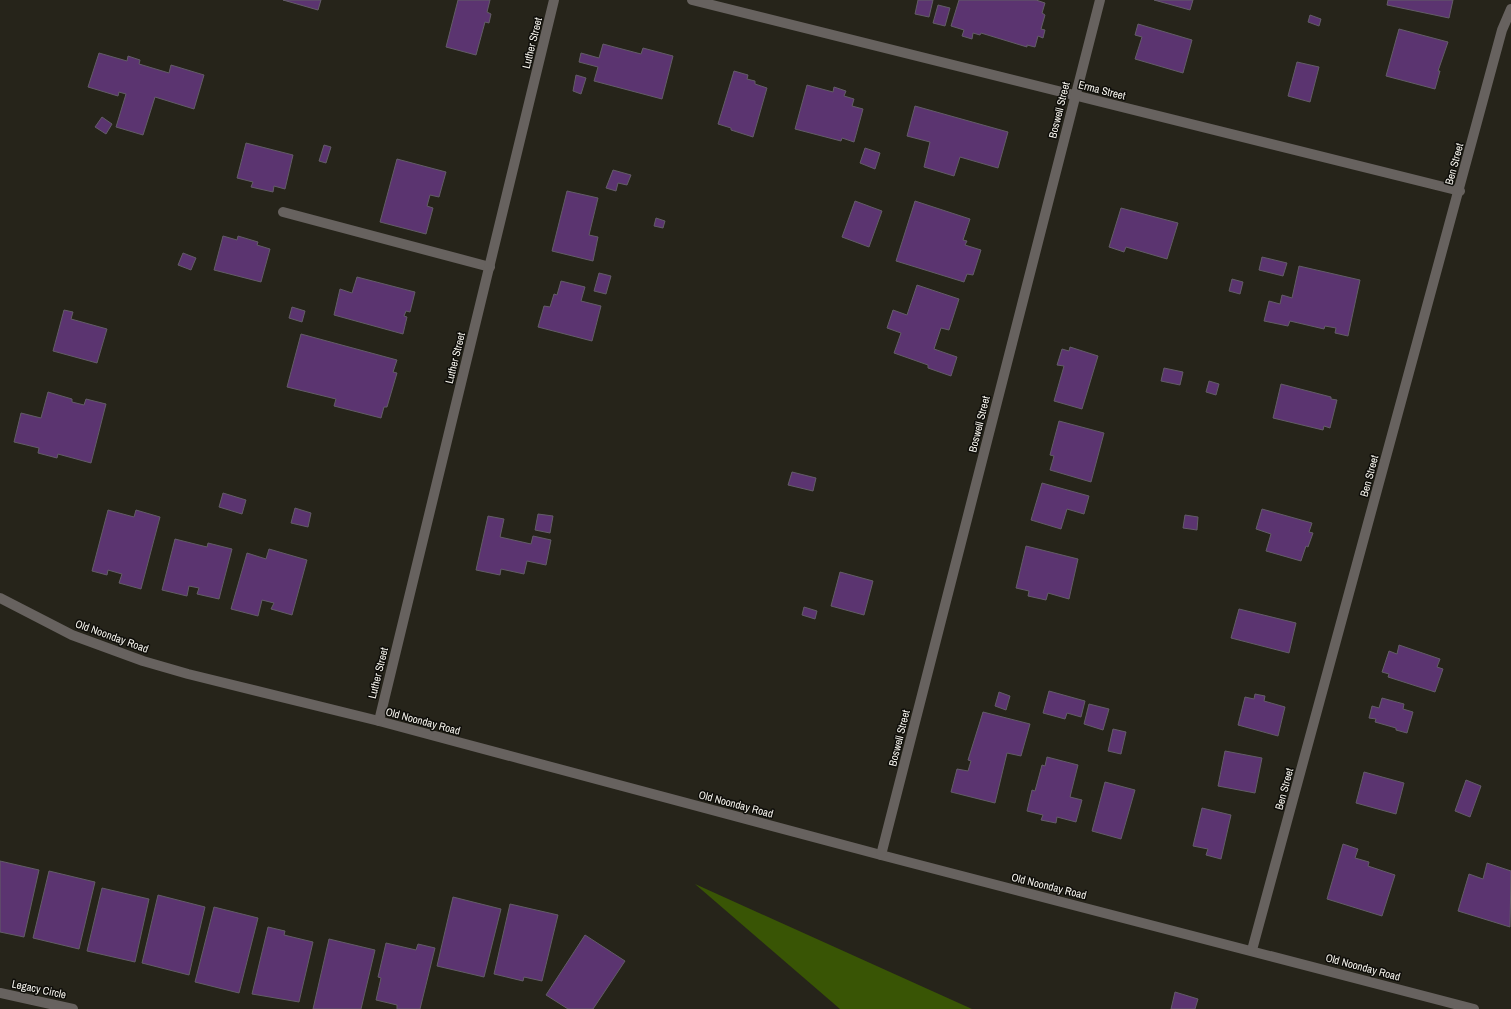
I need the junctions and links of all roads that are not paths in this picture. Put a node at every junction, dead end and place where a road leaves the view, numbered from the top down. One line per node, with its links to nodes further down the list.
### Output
1 (554, 0): 8 (street, Luther Street)
2 (692, 0): 5 (street, Erma Street)
3 (1100, 0): 5 (street, Boswell Street)
4 (1511, 9): 6 (street, Ben Street)
5 (1075, 95): 6 (street, Erma Street); 11 (street, Boswell Street)
6 (1460, 191): 12 (street, Ben Street)
7 (283, 212): 8 (street)
8 (490, 267): 10 (street, Luther Street)
9 (0, 598): 10 (street, Old Noonday Road)
10 (379, 722): 11 (street, Old Noonday Road)
11 (882, 855): 12 (street, Old Noonday Road)
12 (1252, 950): 15 (street, Old Noonday Road)
13 (0, 993): 14 (street, Legacy Circle)
14 (73, 1009)
15 (1474, 1009)

